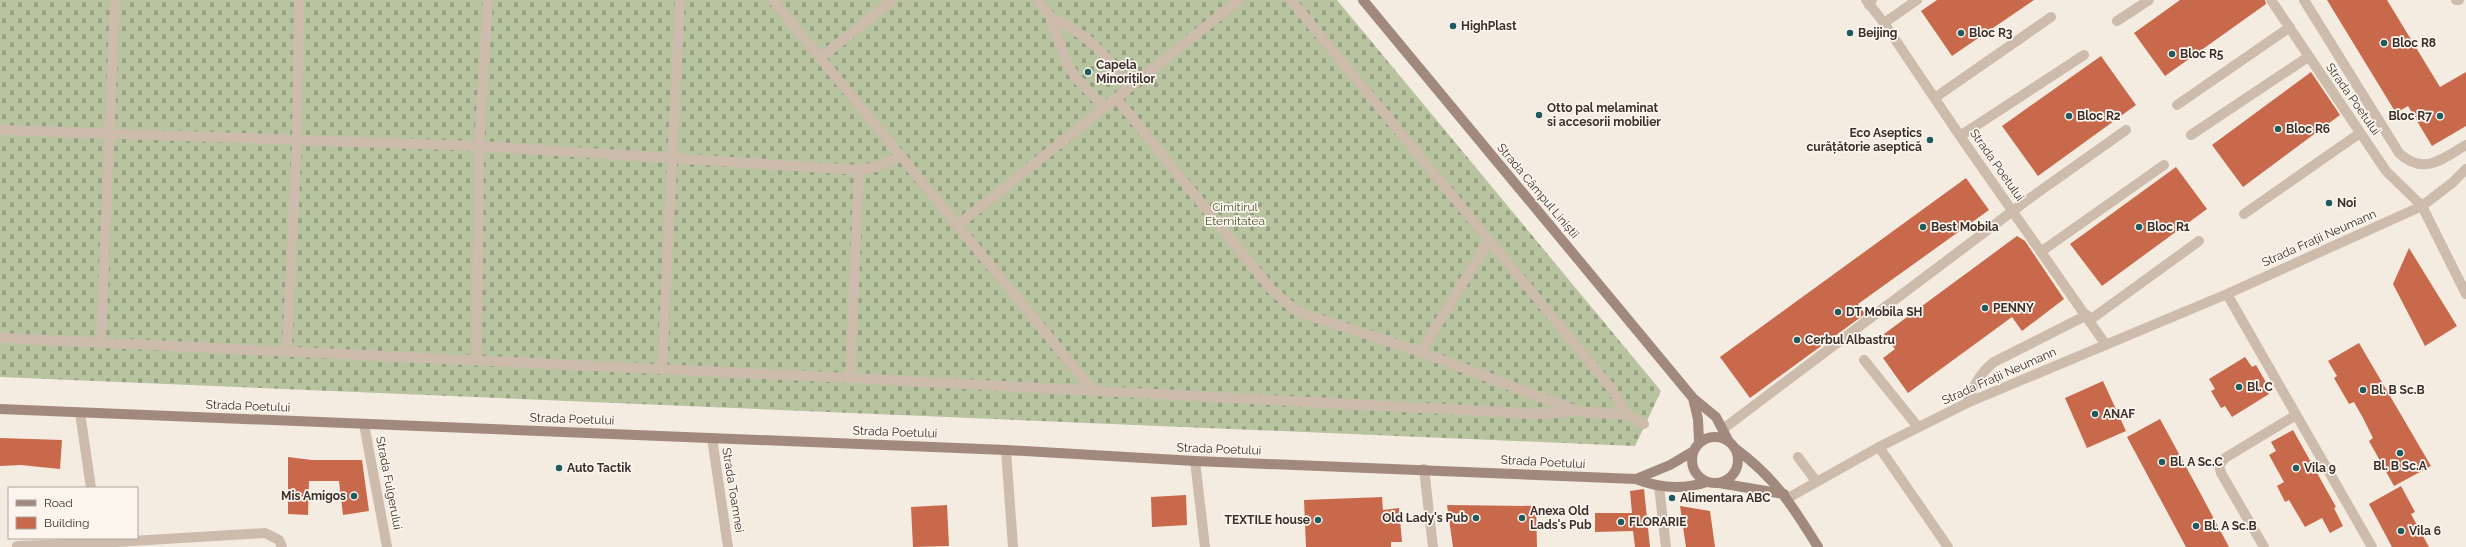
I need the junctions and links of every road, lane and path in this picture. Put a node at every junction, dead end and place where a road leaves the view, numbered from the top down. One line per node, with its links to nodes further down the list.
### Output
1 (115, 0): 31 (street)
2 (299, 0): 35 (street)
3 (488, 0): 37 (street)
4 (680, 0): 39 (street)
5 (773, 0): 23 (street)
6 (893, 0): 23 (street)
7 (1037, 0): 16 (street)
8 (1239, 0): 24 (street)
9 (1291, 0): 47 (street)
10 (1363, 0): 63 (street, Strada Câmpul Liniștii)
11 (1917, 0): 19 (street)
12 (2149, 0): 18 (street)
13 (2271, 0): 20 (street, Strada Poetului)
14 (2307, 1): 36 (street)
15 (1869, 2): 19 (street, Strada Poetului)
16 (1050, 16): 24 (street); 28 (street)
17 (2051, 17): 25 (street)
18 (2118, 21)
19 (1884, 23): 25 (street, Strada Poetului)
20 (2290, 27): 22 (street, Strada Poetului); 27 (street)
21 (2084, 55): 34 (street)
22 (2308, 57): 32 (street, Strada Poetului); 33 (street)
23 (820, 58): 38 (street)
24 (1128, 88): 26 (street)
25 (1936, 97): 34 (street, Strada Poetului)
26 (1116, 98): 28 (street); 57 (street)
27 (2177, 105)
28 (1105, 108): 46 (street)
29 (0, 130): 31 (street)
30 (2126, 130): 44 (street)
31 (111, 132): 35 (street); 54 (street)
32 (2360, 133): 43 (street, Strada Poetului); 45 (street)
33 (2191, 135)
34 (1960, 136): 44 (street, Strada Poetului)
35 (297, 141): 37 (street); 56 (street)
36 (2466, 145)
37 (479, 146): 39 (street); 59 (street)
38 (902, 156): 42 (street); 46 (street)
39 (674, 157): 42 (street); 60 (street)
40 (2164, 165): 49 (street)
41 (2466, 169): 43 (street, Strada Frații Neumann)
42 (859, 170): 61 (street)
43 (2422, 206): 50 (street, Strada Frații Neumann); 51 (street)
44 (2013, 211): 49 (street, Strada Poetului); 73 (street)
45 (2244, 214)
46 (959, 224): 62 (street)
47 (1489, 240): 57 (street); 68 (street)
48 (2199, 241): 52 (street)
49 (2042, 251): 52 (street, Strada Poetului)
50 (2227, 294): 55 (street, Strada Frații Neumann); 69 (street)
51 (2466, 294)
52 (2088, 318): 55 (street, Strada Poetului); 64 (street)
53 (0, 338): 54 (street)
54 (101, 341): 56 (street)
55 (2106, 345): 64 (street, Strada Frații Neumann)
56 (287, 350): 59 (street)
57 (1422, 352): 66 (street)
58 (1864, 360): 72 (street)
59 (477, 361): 60 (street)
60 (662, 370): 61 (street)
61 (850, 378): 62 (street)
62 (1094, 392): 66 (street)
63 (1693, 398): 73 (street, Strada Câmpul Liniștii); 76 (street, Strada Câmpul Liniștii)
64 (1967, 403): 72 (street, Strada Frații Neumann)
65 (0, 410): 67 (street, Strada Poetului)
66 (1575, 410): 68 (street)
67 (80, 413): 70 (street, Strada Poetului); 89 (street)
68 (1627, 415): 71 (street)
69 (2296, 415): 102 (street); 103 (street)
70 (364, 424): 74 (street, Strada Poetului); 94 (street, Strada Fulgerului)
71 (1644, 424)
72 (1918, 427): 77 (street, Strada Frații Neumann)
73 (1723, 429): 75 (street, Strada Câmpul Liniștii)
74 (712, 438): 79 (street, Strada Poetului); 95 (street, Strada Toamnei)
75 (1728, 440): 76 (street); 78 (street)
76 (1699, 442): 80 (street)
77 (1879, 447): 85 (street, Strada Frații Neumann); 101 (street)
78 (1736, 449): 87 (street); 90 (street)
79 (1006, 450): 82 (street, Strada Poetului); 96 (street)
80 (1692, 452): 84 (street); 86 (street)
81 (1798, 458): 85 (street)
82 (1195, 461): 83 (street, Strada Poetului); 97 (street)
83 (1424, 469): 84 (street, Strada Poetului); 98 (street)
84 (1636, 479): 88 (street, Strada Poetului)
85 (1816, 481): 90 (street, Strada Frații Neumann)
86 (1707, 482): 87 (street); 88 (street, Strada Poetului)
87 (1719, 483): 90 (street)
88 (1659, 486): 99 (street)
89 (91, 487)
90 (1786, 496): 100 (street)
91 (98, 541): 92 (street); 93 (street)
92 (18, 546)
93 (282, 547)
94 (387, 547)
95 (728, 547)
96 (1013, 547)
97 (1205, 547)
98 (1433, 547)
99 (1666, 547)
100 (1818, 547)
101 (1948, 547)
102 (2264, 547)
103 (2371, 547)

